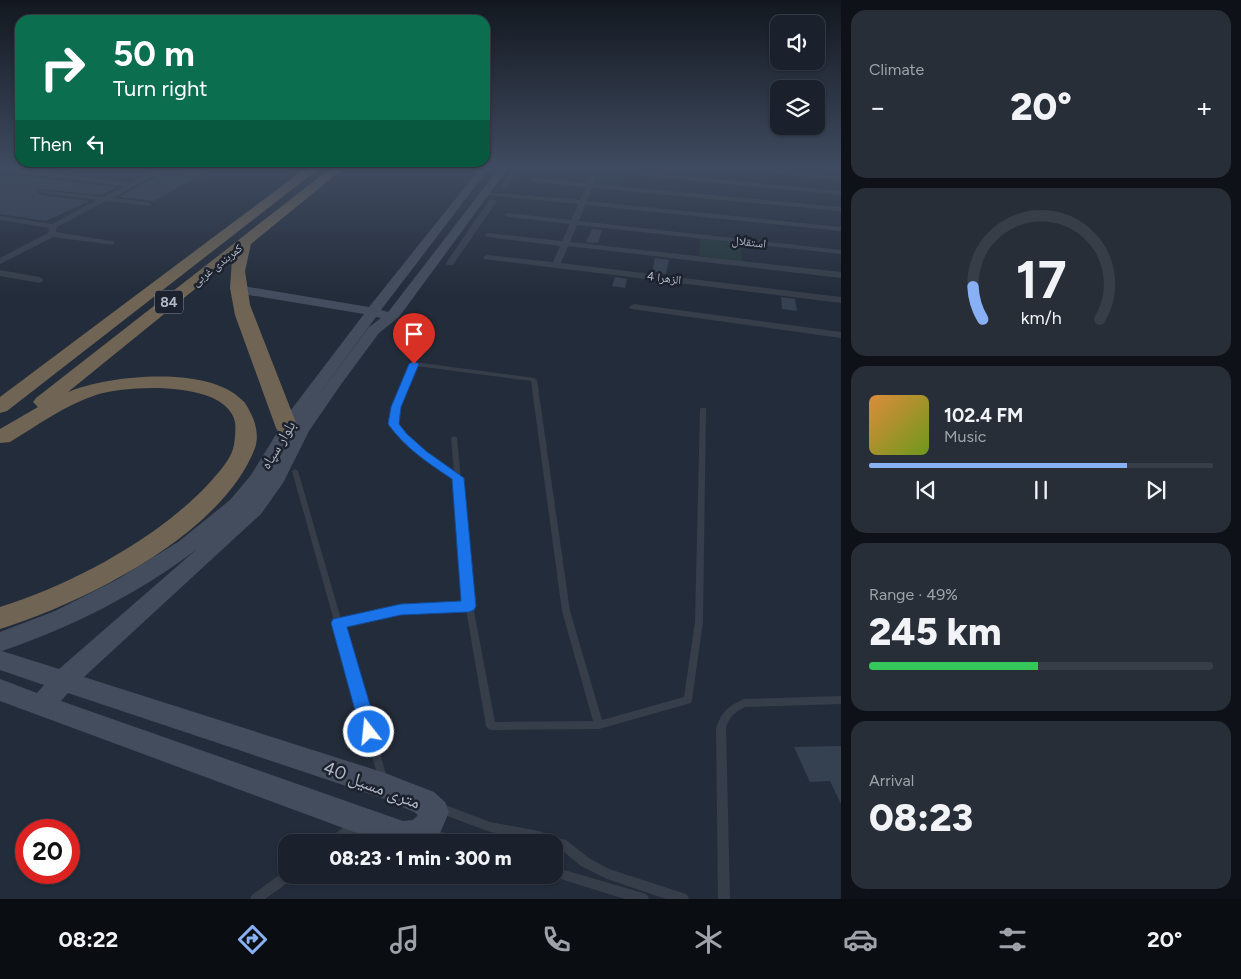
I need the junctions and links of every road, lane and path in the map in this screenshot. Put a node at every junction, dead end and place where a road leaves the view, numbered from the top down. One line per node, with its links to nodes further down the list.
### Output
1 (87, 209): 15 (street)
2 (260, 209): 34 (highway, کمربندی غربی / 84)
3 (287, 209): 19 (highway, کمربندی غربی / 84)
4 (453, 209): 31 (main road, بلوار سپاه)
5 (480, 209): 12 (main road, بلوار سپاه)
6 (580, 209): 13 (street)
7 (646, 209): 10 (street)
8 (720, 209): 10 (street)
9 (508, 215): 13 (street, استقلال)
10 (720, 216): 14 (street)
11 (0, 218): 15 (street)
12 (471, 222): 23 (street); 32 (main road, بلوار سپاه)
13 (574, 222): 18 (street); 20 (street, استقلال)
14 (841, 229)
15 (52, 230): 17 (street); 22 (street)
16 (488, 234): 18 (street)
17 (111, 243)
18 (566, 243): 24 (street); 26 (street)
19 (244, 244): 28 (highway); 36 (highway, کمربندی غربی / 84)
20 (841, 252)
21 (487, 257): 24 (street, الزهرا 4)
22 (0, 261)
23 (450, 263)
24 (556, 265): 29 (street, الزهرا 4)
25 (0, 273): 27 (street)
26 (841, 275)
27 (40, 280)
28 (237, 289): 31 (main road); 37 (highway)
29 (841, 300)
30 (634, 307): 33 (street)
31 (372, 312): 32 (main road); 37 (main road, بلوار سپاه)
32 (392, 317): 37 (main road, بلوار سپاه)
33 (841, 335)
34 (0, 407)
35 (703, 408): 50 (lane)
36 (1, 437): 42 (highway)
37 (287, 437): 44 (main road, بلوار سپاه); 46 (main road, بلوار سپاه)
38 (454, 438): 40 (lane)
39 (295, 470): 43 (lane)
40 (458, 478): 41 (lane); 50 (lane)
41 (469, 606): 43 (lane); 50 (lane)
42 (0, 618)
43 (338, 623): 51 (lane)
44 (0, 642)
45 (0, 660): 46 (main road, 40 متری مسیل)
46 (64, 680): 49 (main road, بلوار سپاه); 51 (main road, 40 متری مسیل)
47 (0, 690): 49 (main road, 40 متری مسیل)
48 (841, 700): 62 (lane)
49 (43, 704): 53 (main road, 40 متری مسیل)
50 (599, 724)
51 (384, 786): 52 (main road, 40 متری مسیل)
52 (424, 802): 56 (main road, 40 متری مسیل); 61 (lane)
53 (362, 821): 54 (lane); 55 (main road, 40 متری مسیل)
54 (344, 834)
55 (398, 834)
56 (419, 834)
57 (563, 875): 60 (lane)
58 (278, 883): 59 (lane)
59 (256, 899)
60 (643, 899)
61 (683, 899)
62 (724, 899)

